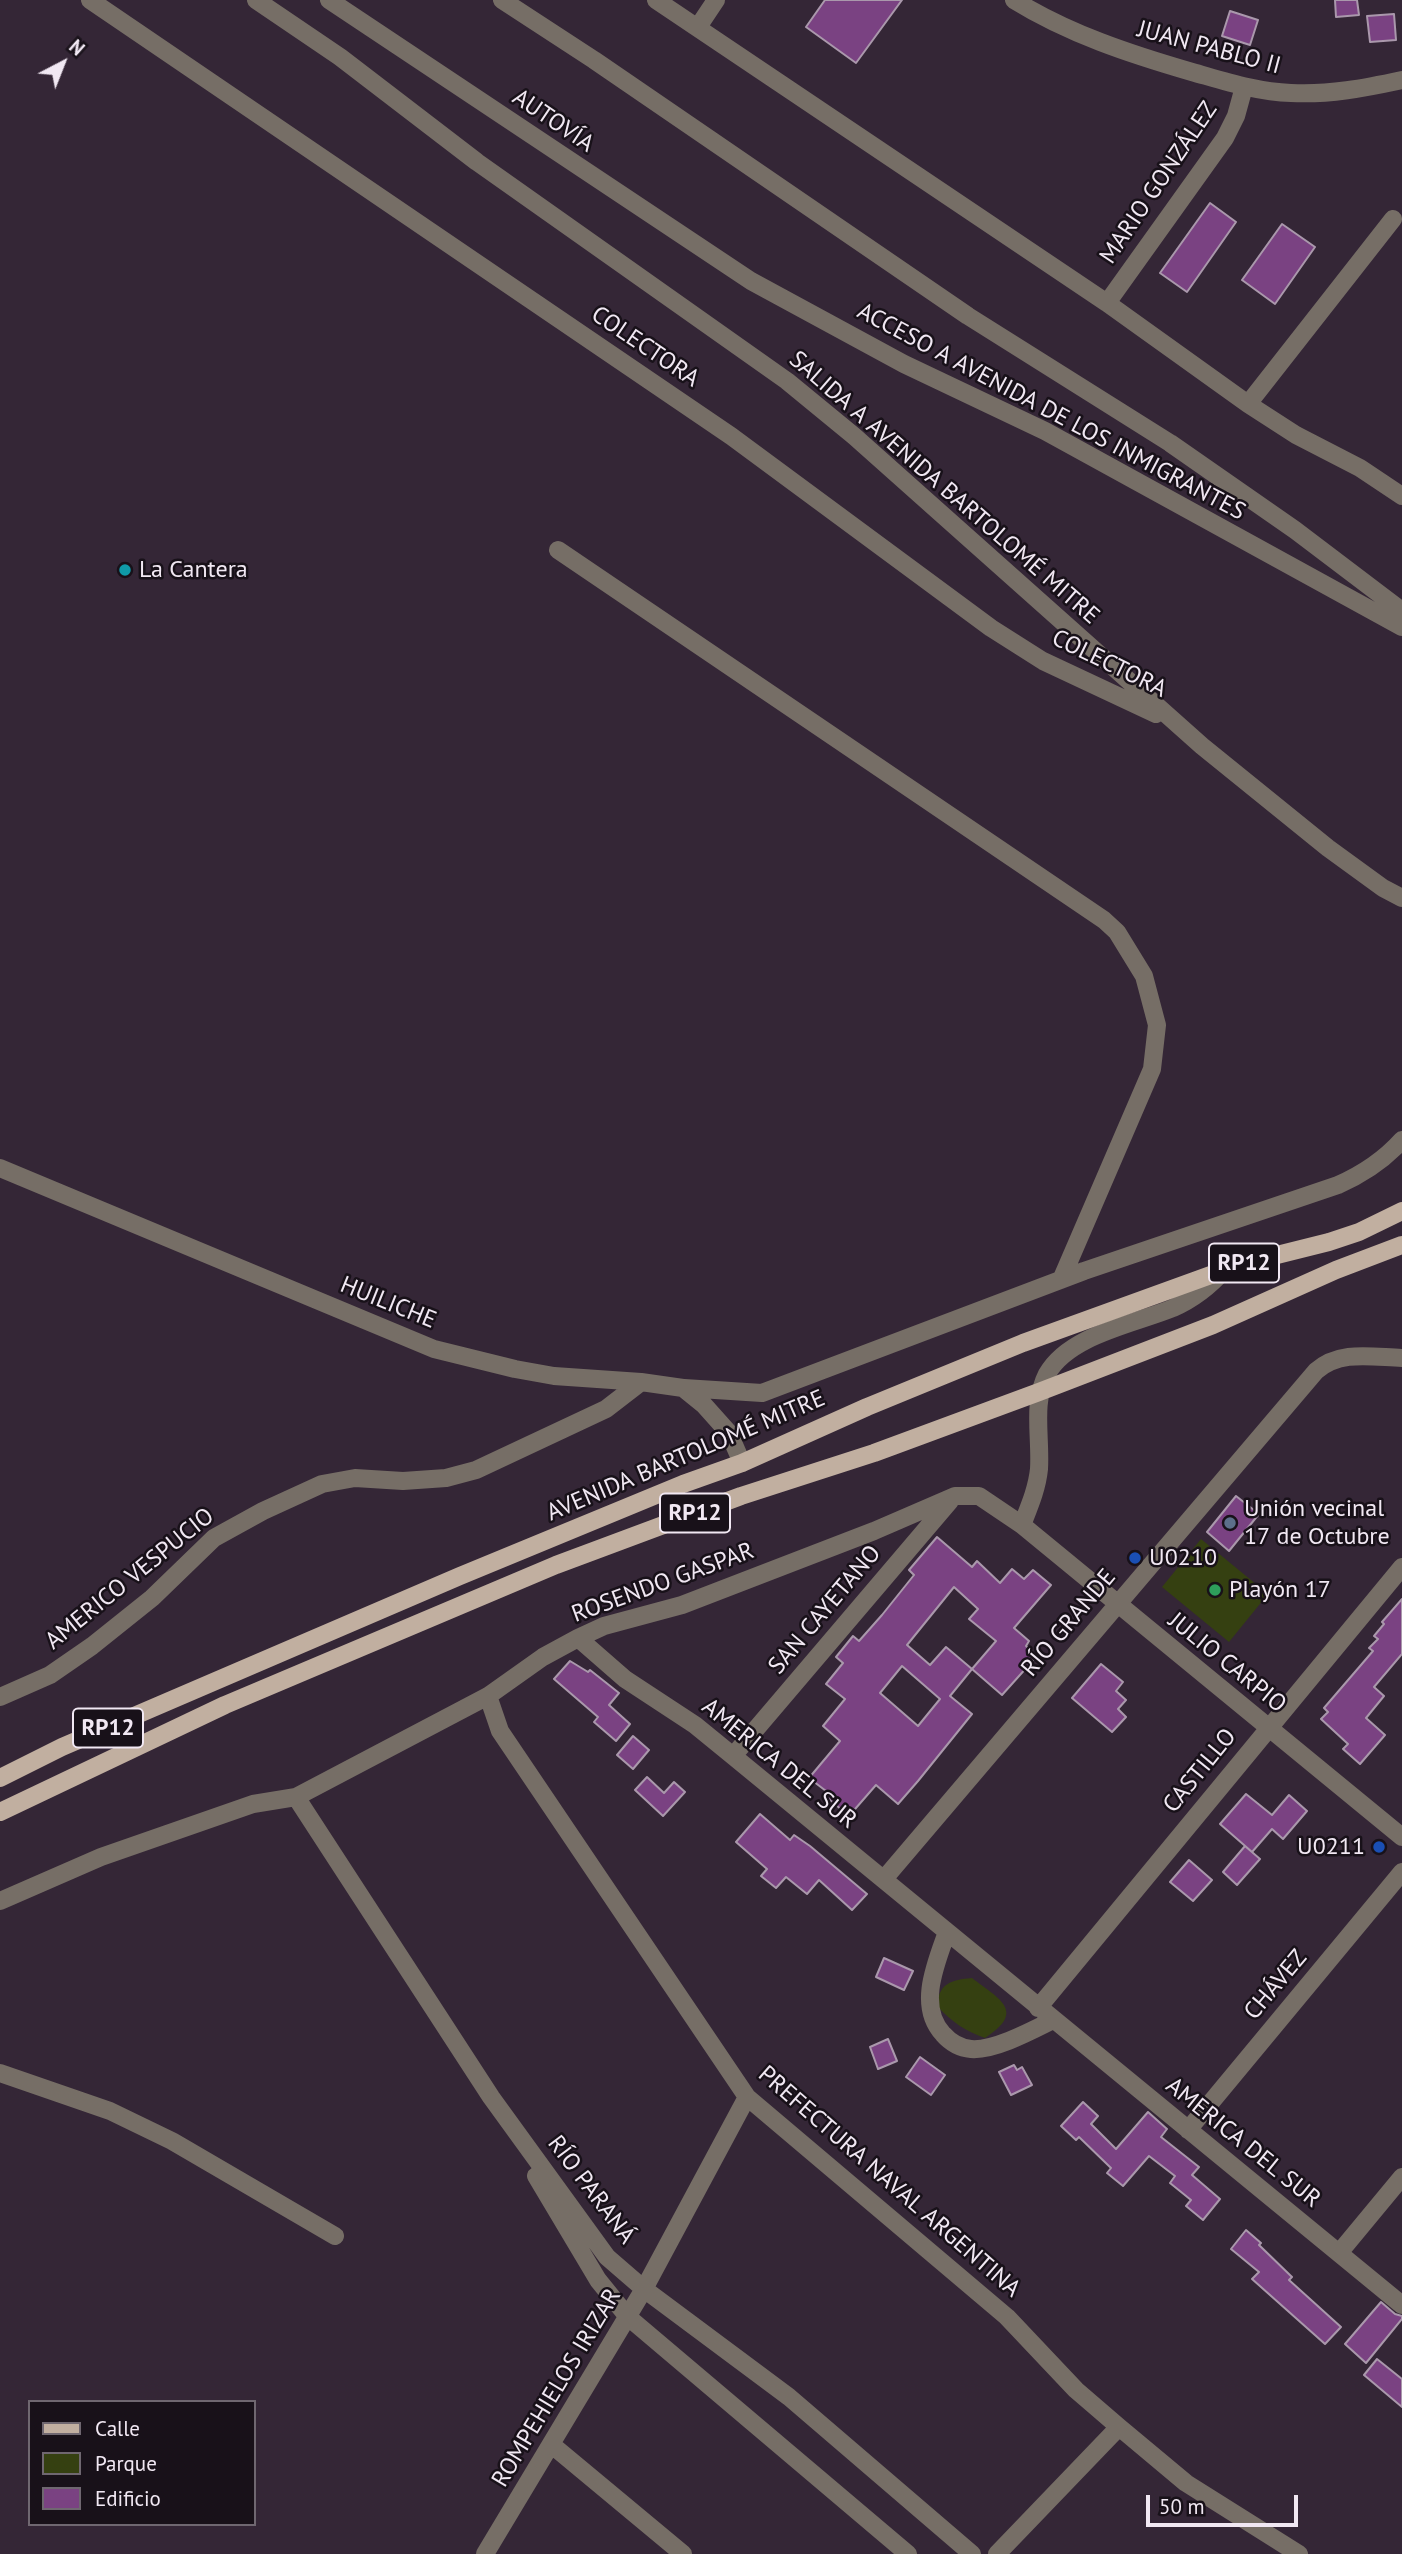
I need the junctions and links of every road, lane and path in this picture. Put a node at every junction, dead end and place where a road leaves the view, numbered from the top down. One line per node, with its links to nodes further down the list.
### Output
1 (90, 0): 19 (street, COLECTORA)
2 (256, 0): 19 (street, SALIDA A AVENIDA BARTOLOMÉ MITRE)
3 (329, 0): 12 (street, AUTOVÍA)
4 (502, 0): 17 (street)
5 (656, 0): 8 (street)
6 (716, 0): 8 (street)
7 (1014, 0): 10 (street, JUAN PABLO II)
8 (698, 27): 13 (street)
9 (1402, 80): 10 (street, JUAN PABLO II)
10 (1244, 87): 13 (street, MARIO GONZÁLEZ)
11 (1393, 219): 14 (street)
12 (751, 281): 18 (street, ACCESO A AVENIDA DE LOS INMIGRANTES)
13 (1107, 303): 14 (street)
14 (1248, 404): 15 (street)
15 (1400, 491)
16 (558, 550): 26 (street)
17 (1402, 611)
18 (1402, 627)
19 (1176, 724): 20 (street, SALIDA A AVENIDA BARTOLOMÉ MITRE)
20 (1402, 898)
21 (1402, 1140): 26 (street, HUILICHE)
22 (0, 1168): 28 (street, HUILICHE)
23 (1402, 1211): 25 (main road, AVENIDA BARTOLOMÉ MITRE / RP12)
24 (1402, 1245): 30 (main road, AVENIDA BARTOLOMÉ MITRE / RP12)
25 (1224, 1270): 30 (street); 31 (main road, AVENIDA BARTOLOMÉ MITRE / RP12)
26 (1061, 1280): 29 (street, HUILICHE)
27 (1402, 1358): 35 (street, RÍO GRANDE)
28 (641, 1382): 29 (street, HUILICHE); 38 (street, AMERICO VESPUCIO)
29 (683, 1388): 31 (street)
30 (1039, 1392): 33 (street); 43 (main road, AVENIDA BARTOLOMÉ MITRE / RP12)
31 (742, 1463): 41 (main road, AVENIDA BARTOLOMÉ MITRE / RP12)
32 (955, 1496): 33 (street); 36 (street, ROSENDO GASPAR); 40 (street, SAN CAYETANO)
33 (1022, 1525): 35 (street, JULIO CARPIO)
34 (1402, 1567): 39 (street, CASTILLO)
35 (1116, 1605): 39 (street, JULIO CARPIO); 46 (street, RÍO GRANDE)
36 (578, 1638): 37 (street, ROSENDO GASPAR); 40 (street, AMERICA DEL SUR)
37 (488, 1696): 42 (street, ROSENDO GASPAR); 53 (street, PREFECTURA NAVAL ARGENTINA)
38 (0, 1697)
39 (1267, 1728): 44 (street, JULIO CARPIO); 49 (street, CASTILLO)
40 (733, 1756): 46 (street, AMERICA DEL SUR)
41 (0, 1778)
42 (296, 1797): 47 (street, ROSENDO GASPAR); 52 (street, RÍO PARANÁ)
43 (0, 1812)
44 (1402, 1838)
45 (1402, 1872): 54 (street, CHÁVEZ)
46 (884, 1880): 48 (street, AMERICA DEL SUR)
47 (0, 1902)
48 (947, 1932): 49 (street, AMERICA DEL SUR); 50 (street)
49 (1038, 2008): 50 (street, AMERICA DEL SUR)
50 (1053, 2020): 54 (street, AMERICA DEL SUR)
51 (0, 2073): 56 (street)
52 (491, 2096): 58 (street, RÍO PARANÁ); 60 (street)
53 (747, 2097): 58 (street, ROMPEHIELOS IRIZAR); 61 (street, PREFECTURA NAVAL ARGENTINA)
54 (1188, 2130): 57 (street, AMERICA DEL SUR)
55 (1402, 2177): 57 (street)
56 (335, 2236)
57 (1339, 2253): 59 (street, AMERICA DEL SUR)
58 (644, 2289): 60 (street, ROMPEHIELOS IRIZAR); 66 (street, RÍO PARANÁ)
59 (1402, 2305)
60 (628, 2317): 62 (street, ROMPEHIELOS IRIZAR); 65 (street)
61 (1119, 2427): 67 (street); 68 (street, PREFECTURA NAVAL ARGENTINA)
62 (552, 2445): 63 (street, ROMPEHIELOS IRIZAR); 64 (street)
63 (485, 2554)
64 (683, 2554)
65 (908, 2554)
66 (972, 2554)
67 (998, 2554)
68 (1299, 2554)

